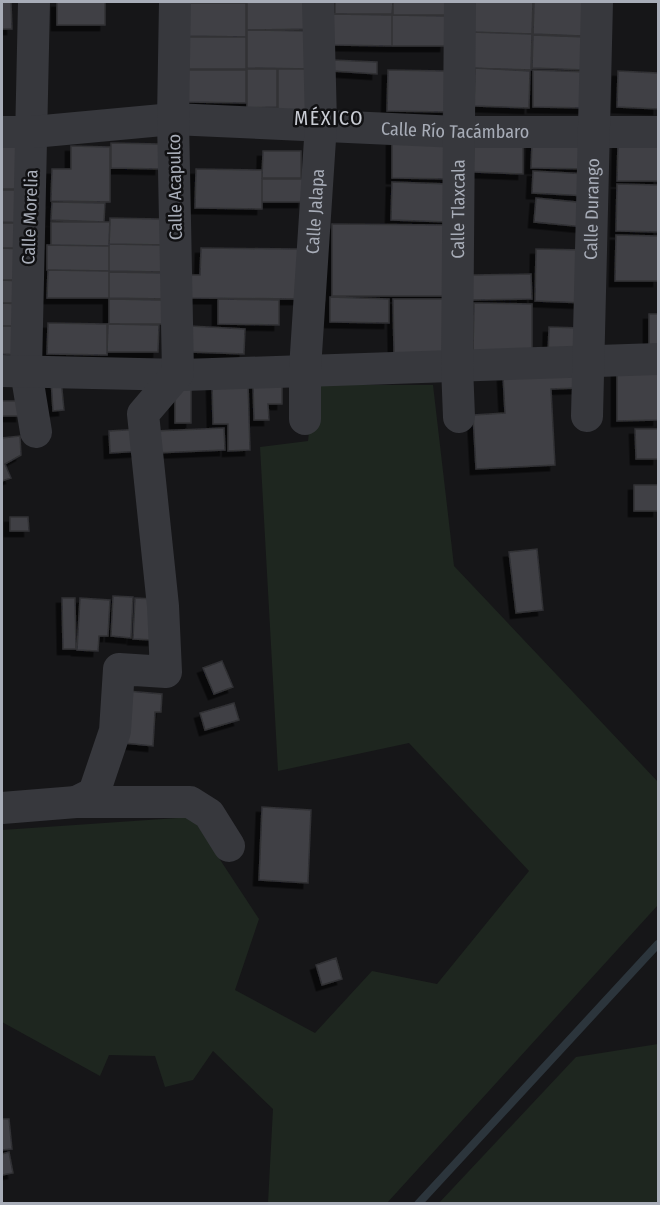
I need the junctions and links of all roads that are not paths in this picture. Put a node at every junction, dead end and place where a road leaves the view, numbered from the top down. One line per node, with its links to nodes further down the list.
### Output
1 (34, 2): 9 (street, Calle Morelia)
2 (175, 2): 6 (street, Calle Acapulco)
3 (318, 2): 7 (street, Calle Jalapa)
4 (460, 2): 10 (street, Calle Tlaxcala)
5 (597, 2): 11 (street, Calle Durango)
6 (173, 119): 7 (street, Calle Río Tacámbaro); 9 (street, Calle Río Tacámbaro); 18 (street, Calle Acapulco)
7 (321, 124): 10 (street, Calle Río Tacámbaro); 16 (street, Calle Jalapa)
8 (2, 132): 9 (street, Calle Río Tacámbaro)
9 (33, 132): 17 (street, Calle Morelia)
10 (458, 132): 11 (street, Calle Río Tacámbaro); 15 (street, Calle Tlaxcala)
11 (593, 132): 12 (street, Calle Río Tacámbaro); 14 (street, Calle Durango)
12 (658, 132)
13 (658, 359): 14 (street)
14 (587, 362): 15 (street); 19 (street, Calle Durango)
15 (457, 366): 16 (street); 20 (street, Calle Tlaxcala)
16 (304, 369): 18 (street); 21 (street, Calle Jalapa)
17 (14, 371): 18 (street); 22 (street, Calle Morelia)
18 (178, 373): 23 (street)
19 (587, 416)
20 (459, 417)
21 (305, 419)
22 (36, 432)
23 (76, 802): 24 (street); 25 (street)
24 (2, 808)
25 (230, 846)

